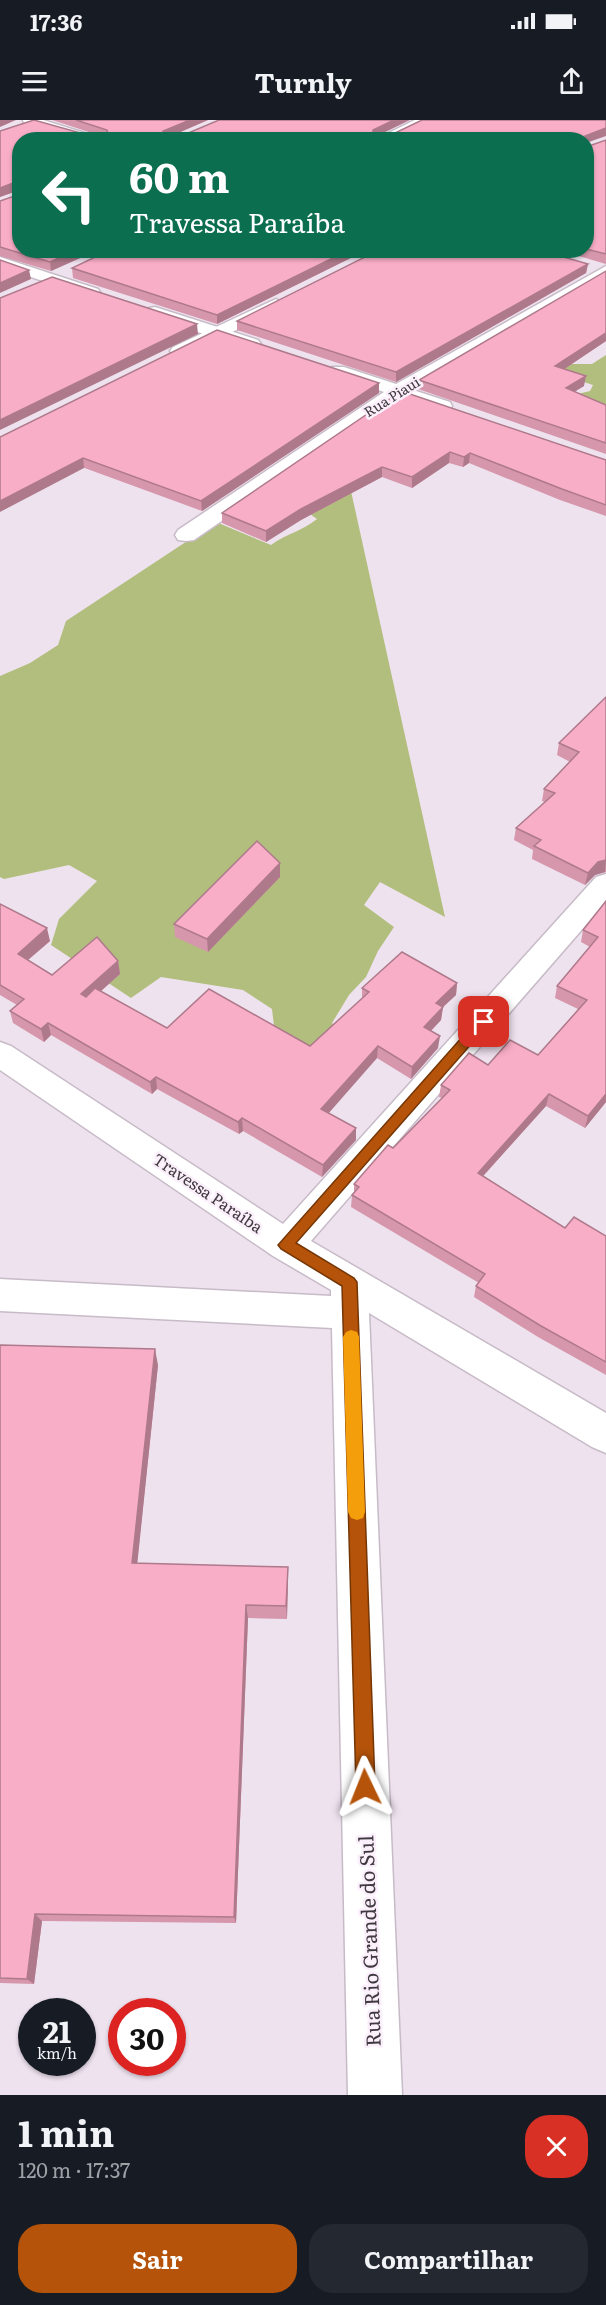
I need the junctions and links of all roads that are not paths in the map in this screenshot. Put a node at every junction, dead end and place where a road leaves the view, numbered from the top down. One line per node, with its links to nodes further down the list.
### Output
1 (426, 120): 4 (street)
2 (30, 122): 3 (street)
3 (69, 132)
4 (398, 132)
5 (0, 262): 9 (street)
6 (584, 265): 8 (street)
7 (71, 271): 9 (street)
8 (606, 271): 18 (street, Rua Piaui)
9 (52, 279): 10 (street); 11 (street)
10 (31, 288)
11 (107, 297)
12 (291, 297): 14 (street)
13 (140, 307): 14 (street)
14 (217, 332): 15 (street); 16 (street)
15 (274, 351)
16 (165, 358)
17 (319, 365): 18 (street)
18 (398, 391): 19 (street); 20 (street, Rua Piaui)
19 (464, 414)
20 (186, 535)
21 (606, 884): 23 (street)
22 (0, 1054): 23 (street, Travessa Paraíba)
23 (286, 1245): 25 (street, Travessa Paraíba)
24 (0, 1295): 25 (street, Travessa Paraíba)
25 (350, 1298): 26 (street, Travessa Paraíba); 27 (street, Rua Rio Grande do Sul)
26 (606, 1434)
27 (375, 2095)

